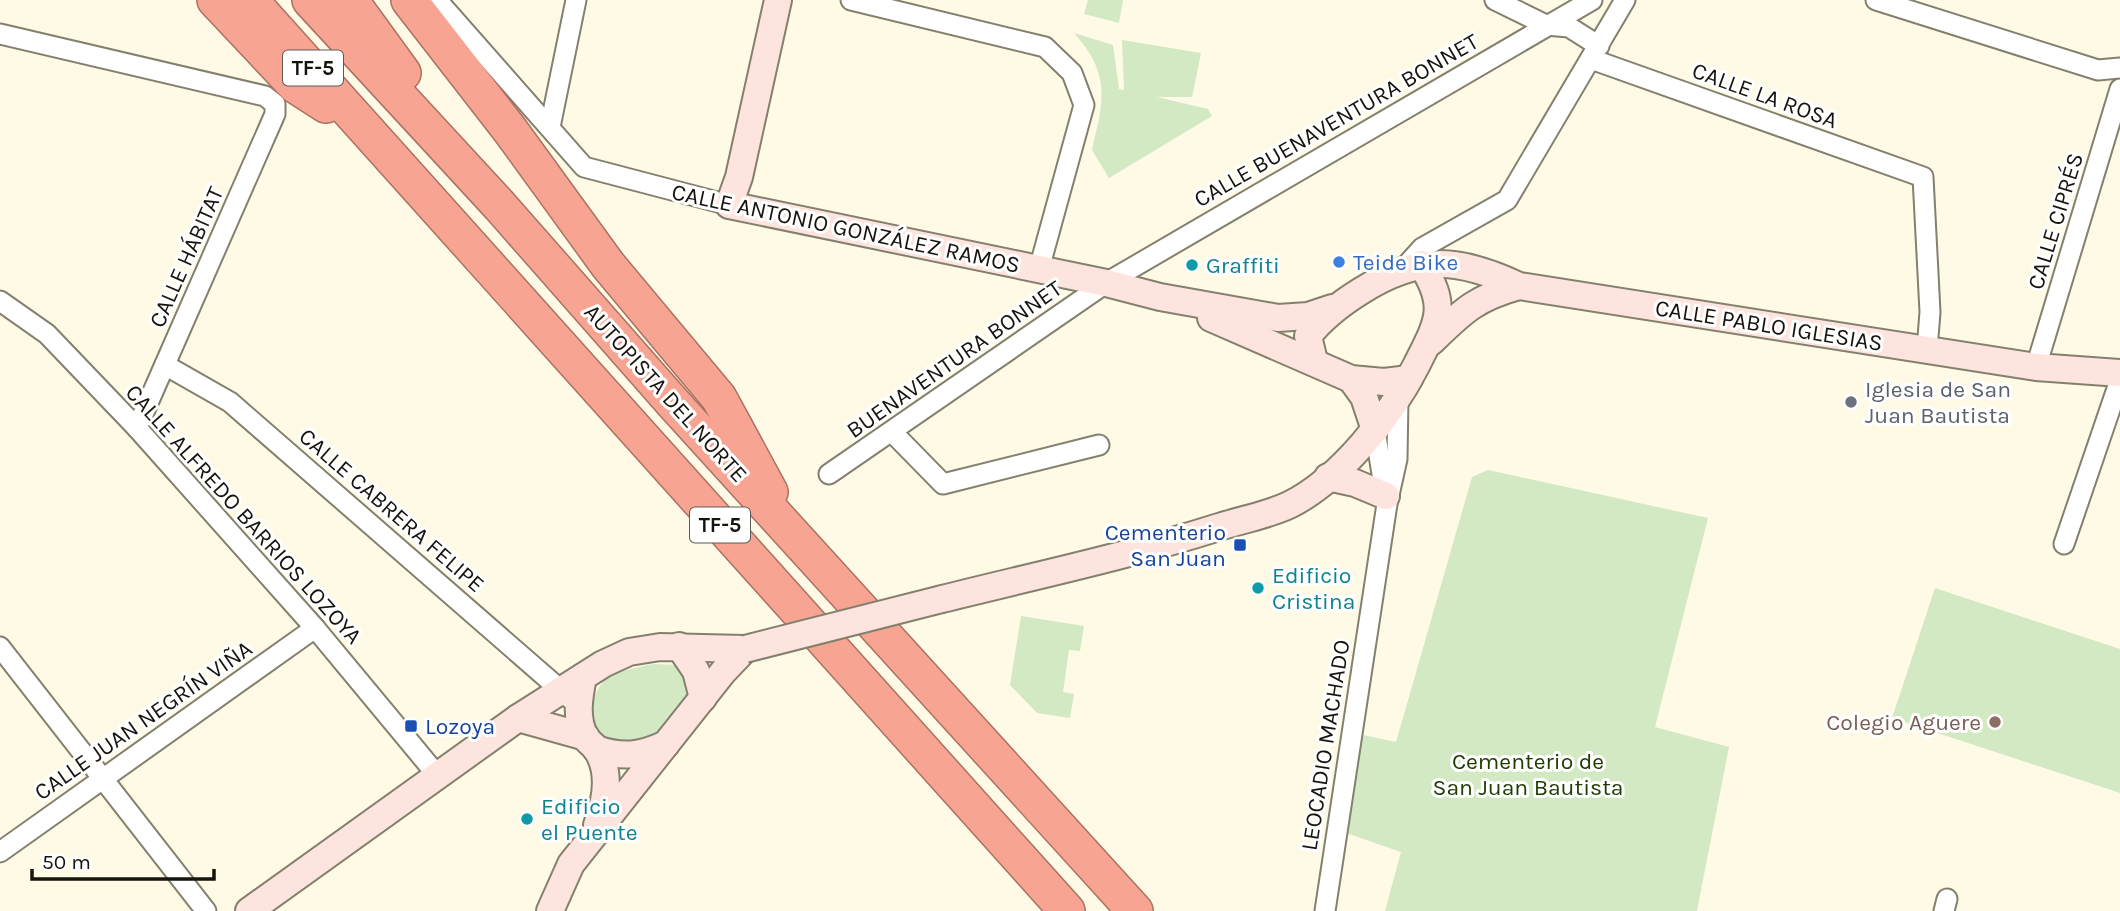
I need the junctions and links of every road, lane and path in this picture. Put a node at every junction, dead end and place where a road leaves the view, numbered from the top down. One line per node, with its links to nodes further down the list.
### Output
1 (215, 0): 20 (highway)
2 (250, 0): 20 (highway, AUTOPISTA DEL NORTE / TF-5)
3 (310, 0): 22 (highway, AUTOPISTA DEL NORTE / TF-5)
4 (350, 0): 22 (highway)
5 (409, 0): 46 (highway)
6 (437, 0): 19 (street, CALLE ANTONIO GONZÁLEZ RAMOS)
7 (576, 0): 19 (street)
8 (778, 0): 21 (street)
9 (851, 0): 24 (street)
10 (1495, 0): 14 (street, CALLE LA ROSA)
11 (1592, 0): 14 (street, CALLE BUENAVENTURA BONNET)
12 (1625, 0): 16 (street)
13 (1876, 0): 17 (street)
14 (1546, 25): 16 (street, CALLE LA ROSA); 25 (street, CALLE BUENAVENTURA BONNET)
15 (0, 34): 33 (street, CALLE HÁBITAT)
16 (1595, 53): 23 (street); 31 (street, CALLE LA ROSA)
17 (2120, 68)
18 (2120, 89): 34 (street, CALLE CIPRÉS)
19 (550, 127): 21 (street, CALLE ANTONIO GONZÁLEZ RAMOS)
20 (376, 137): 64 (highway, AUTOPISTA DEL NORTE / TF-5)
21 (729, 205): 24 (street, CALLE ANTONIO GONZÁLEZ RAMOS)
22 (500, 206): 46 (highway, AUTOPISTA DEL NORTE / TF-5)
23 (1412, 266): 26 (street, CALLE PABLO IGLESIAS); 29 (street); 30 (street)
24 (1039, 270): 25 (street, CALLE ANTONIO GONZÁLEZ RAMOS)
25 (1106, 283): 27 (street, CALLE ANTONIO GONZÁLEZ RAMOS); 41 (street, BUENAVENTURA BONNET)
26 (1519, 286): 30 (street); 31 (street, CALLE PABLO IGLESIAS)
27 (1160, 298): 29 (street, CALLE ANTONIO GONZÁLEZ RAMOS); 32 (street, CALLE ANTONIO GONZÁLEZ RAMOS)
28 (0, 301): 39 (street, CALLE ALFREDO BARRIOS LOZOYA)
29 (1334, 307): 32 (street)
30 (1424, 348): 38 (street)
31 (1927, 350): 34 (street, CALLE PABLO IGLESIAS)
32 (1314, 361): 36 (street, CALLE ANTONIO GONZÁLEZ RAMOS)
33 (165, 365): 39 (street, CALLE HÁBITAT); 52 (street, CALLE CABRERA FELIPE)
34 (2036, 367): 35 (street, CALLE PABLO IGLESIAS)
35 (2120, 373)
36 (1351, 379): 38 (street); 40 (street)
37 (2120, 380): 47 (street)
38 (1404, 389): 40 (street); 45 (street, LEOCADIO MACHADO)
39 (137, 428): 48 (street, CALLE ALFREDO BARRIOS LOZOYA)
40 (1375, 430): 44 (street); 45 (street, LEOCADIO MACHADO)
41 (893, 433): 42 (street); 43 (street, BUENAVENTURA BONNET)
42 (1099, 445)
43 (829, 474)
44 (1328, 477): 45 (street); 50 (street, bridge)
45 (1386, 500): 66 (street, LEOCADIO MACHADO)
46 (786, 527): 65 (highway, AUTOPISTA DEL NORTE / TF-5)
47 (2064, 544)
48 (315, 628): 57 (street, CALLE ALFREDO BARRIOS LOZOYA); 58 (street, CALLE JUAN NEGRÍN VIÑA)
49 (679, 646): 50 (street); 52 (street); 53 (street)
50 (745, 649): 53 (street)
51 (1, 651): 58 (street)
52 (574, 691): 54 (street); 55 (street)
53 (703, 698): 56 (street)
54 (518, 718): 55 (street); 57 (street)
55 (591, 743): 56 (street); 59 (street)
56 (667, 743): 59 (street)
57 (438, 775): 62 (street)
58 (104, 779): 60 (street, CALLE JUAN NEGRÍN VIÑA); 61 (street)
59 (591, 839): 63 (street)
60 (0, 852)
61 (206, 911)
62 (249, 911)
63 (550, 911)
64 (1067, 911)
65 (1135, 911)
66 (1325, 911)

